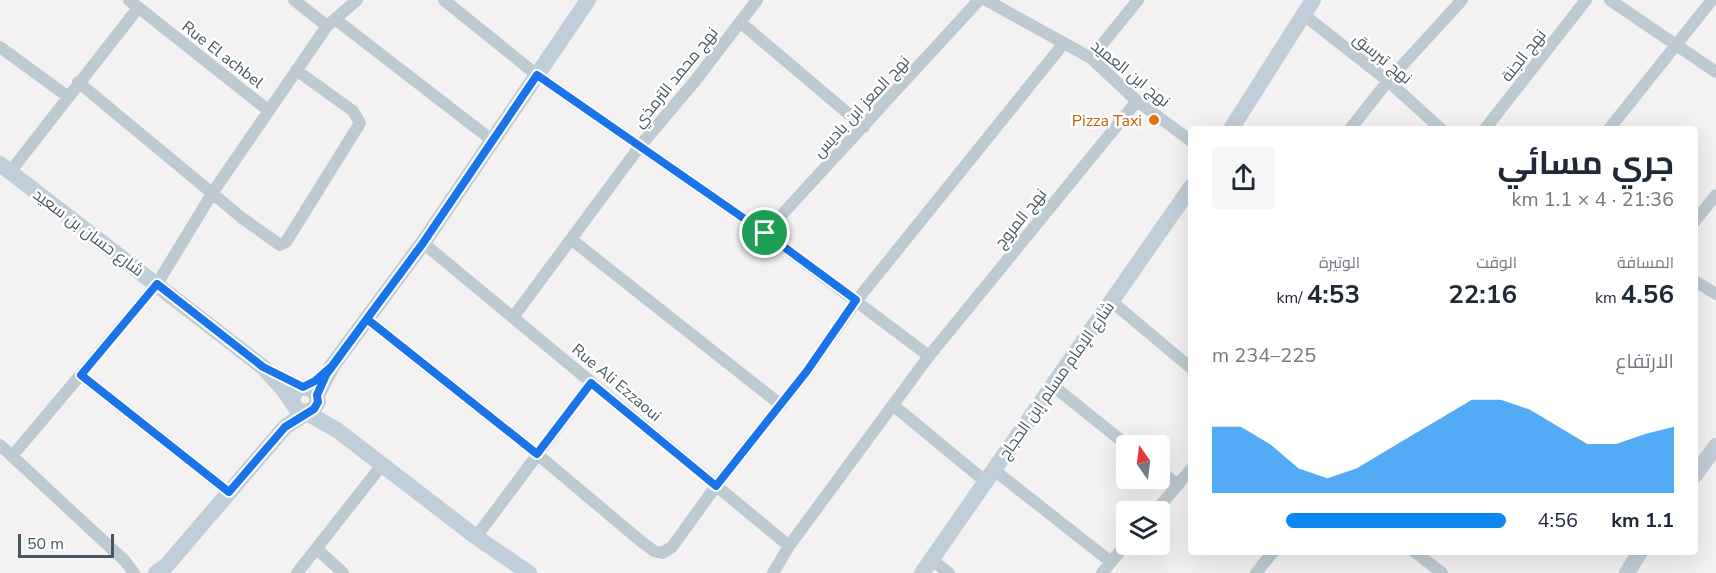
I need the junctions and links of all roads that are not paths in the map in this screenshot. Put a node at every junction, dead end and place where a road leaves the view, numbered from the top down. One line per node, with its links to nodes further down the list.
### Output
1 (294, 0): 17 (street)
2 (357, 0): 17 (street)
3 (444, 0): 24 (street)
4 (588, 0): 24 (street)
5 (757, 0): 16 (street, نهج محمد الترمذي)
6 (979, 0): 35 (street, نهج المعز ابن باديس)
7 (986, 0): 18 (street, نهج ابن العميد)
8 (1138, 0): 21 (street)
9 (1313, 0): 15 (street)
10 (1462, 0): 25 (street)
11 (1586, 0): 33 (street, نهج الجنة)
12 (1610, 0): 19 (street)
13 (1713, 0): 19 (street)
14 (133, 4): 26 (street); 29 (street, Rue El achbel)
15 (1304, 15): 25 (street, نهج تبرسق); 30 (street)
16 (740, 22): 35 (street); 38 (street, نهج محمد الترمذي)
17 (331, 23): 22 (street); 37 (street)
18 (1064, 43): 21 (street, نهج ابن العميد); 50 (street)
19 (1678, 46): 23 (street); 34 (street)
20 (0, 47): 27 (street)
21 (1091, 58): 28 (street, نهج ابن العميد)
22 (296, 70): 29 (street); 41 (street)
23 (1716, 72)
24 (537, 75): 37 (street); 38 (street)
25 (1388, 81): 31 (street); 32 (street, نهج تبرسق)
26 (78, 82): 27 (street); 41 (street)
27 (67, 96): 39 (street)
28 (1137, 101): 36 (street, نهج ابن العميد); 54 (street, نهج المروج)
29 (269, 111): 41 (street)
30 (1233, 126)
31 (1352, 126)
32 (1438, 126)
33 (1493, 126)
34 (1611, 126)
35 (864, 127): 44 (street, نهج المعز ابن باديس)
36 (1188, 139)
37 (493, 141): 46 (street)
38 (640, 146): 44 (street); 45 (street, نهج محمد الترمذي)
39 (5, 168): 48 (street, شارع حسان بن سعيد)
40 (1188, 191): 51 (street, شارع اﻹمام مسلم إبن الحجاج)
41 (213, 192): 48 (street)
42 (1716, 195): 43 (street)
43 (1698, 217)
44 (765, 233): 50 (street)
45 (573, 240): 52 (street, نهج محمد الترمذي); 61 (street)
46 (423, 243): 52 (street, Rue Ali Ezzaoui); 53 (street)
47 (1698, 283): 49 (street)
48 (157, 284): 56 (street, شارع حسان بن سعيد); 57 (street)
49 (1716, 294)
50 (856, 300): 54 (street); 61 (street)
51 (1111, 302): 55 (street); 59 (street, شارع اﻹمام مسلم إبن الحجاج)
52 (514, 316): 58 (street, Rue Ali Ezzaoui)
53 (367, 319): 60 (street); 68 (street)
54 (929, 356): 62 (street, نهج المروج)
55 (1188, 366)
56 (263, 367): 60 (street, شارع حسان بن سعيد); 63 (street, شارع حسان بن سعيد)
57 (81, 375): 69 (street); 77 (street)
58 (591, 383): 68 (street); 76 (street, Rue Ali Ezzaoui)
59 (1052, 385): 65 (street); 73 (street, شارع اﻹمام مسلم إبن الحجاج)
60 (311, 391): 63 (street); 63 (street); 64 (street, شارع حسان بن سعيد)
61 (781, 405): 76 (street)
62 (894, 406): 73 (street); 80 (street, نهج المروج)
63 (299, 408): 64 (street, شارع حسان بن سعيد); 77 (street)
64 (337, 430): 70 (street, شارع حسان بن سعيد)
65 (1116, 436)
66 (0, 445): 69 (street)
67 (1716, 447): 71 (street)
68 (537, 454): 76 (street); 79 (street)
69 (13, 455): 89 (street)
70 (382, 465): 79 (street, شارع حسان بن سعيد); 81 (street)
71 (1698, 471)
72 (1188, 473): 75 (street)
73 (990, 475): 86 (street); 87 (street, شارع اﻹمام مسلم إبن الحجاج)
74 (1170, 479): 75 (street)
75 (1178, 485): 78 (street)
76 (716, 486): 80 (street, Rue Ali Ezzaoui)
77 (229, 492): 90 (street)
78 (1164, 501)
79 (476, 537): 93 (street, شارع حسان بن سعيد)
80 (789, 546): 94 (street, نهج المروج)
81 (317, 549): 91 (street); 92 (street)
82 (1117, 555): 86 (street)
83 (1271, 555): 88 (street)
84 (1421, 555): 97 (street)
85 (1638, 555): 98 (street)
86 (1111, 562): 96 (street)
87 (927, 566): 95 (street)
88 (1261, 571)
89 (134, 573)
90 (156, 573)
91 (297, 573)
92 (343, 573)
93 (529, 573)
94 (773, 573)
95 (949, 573)
96 (1102, 573)
97 (1442, 573)
98 (1627, 573)

